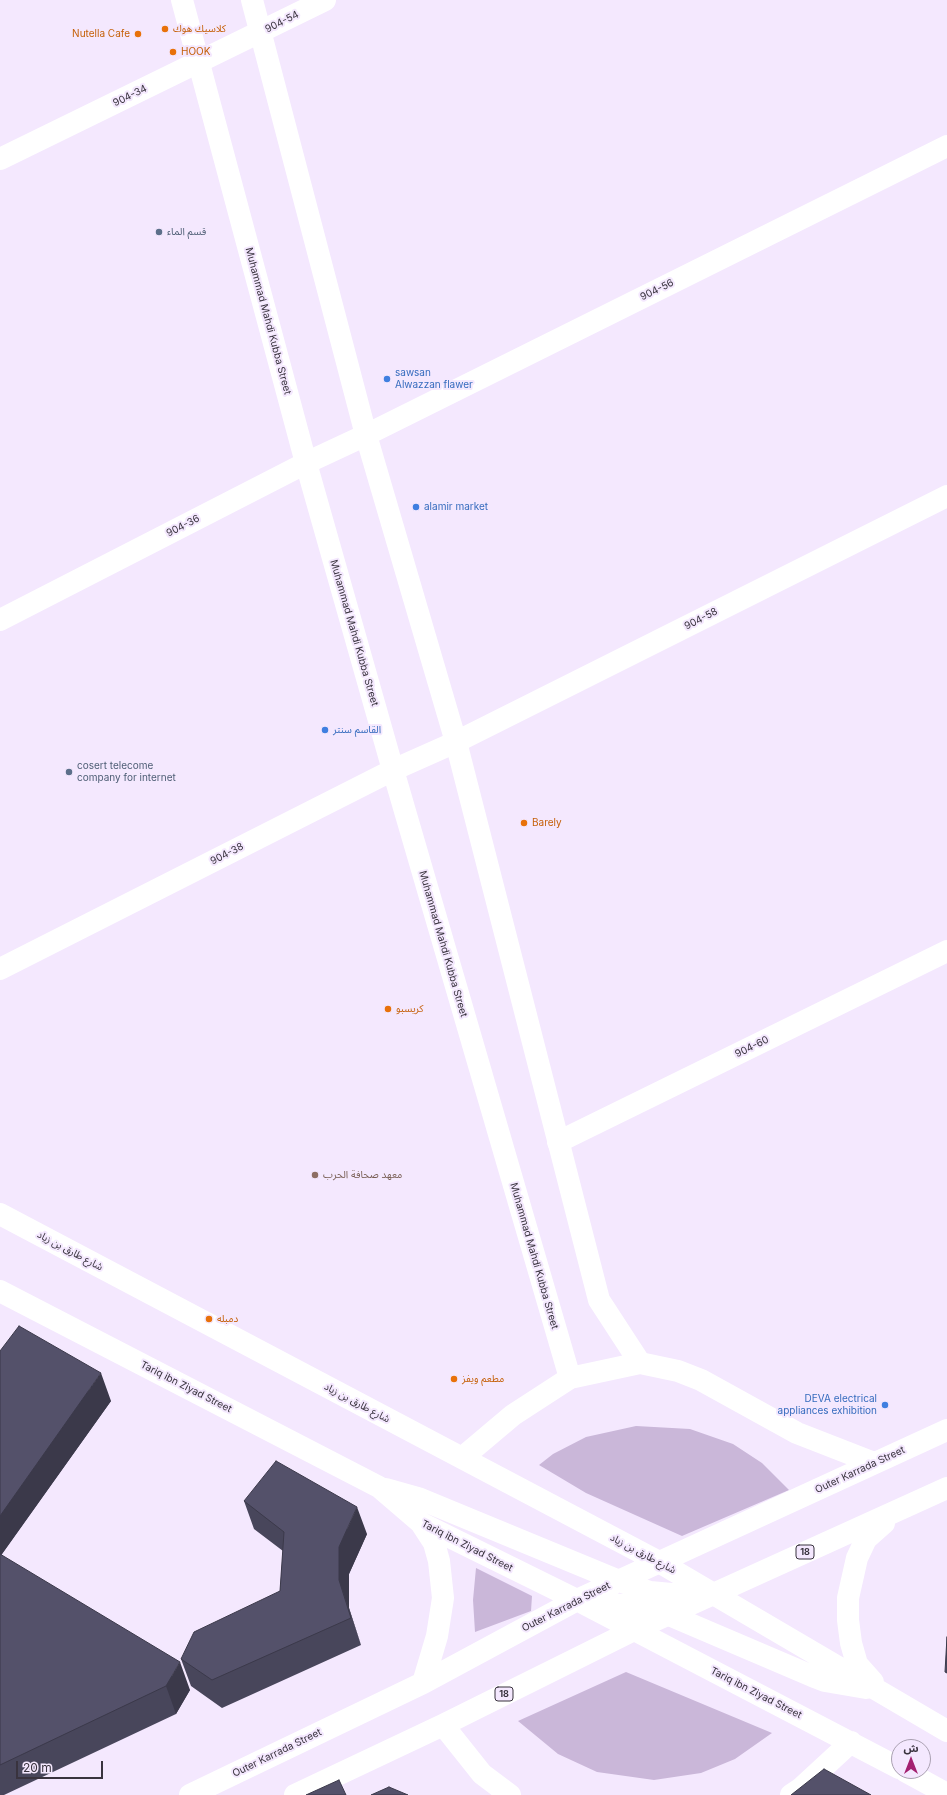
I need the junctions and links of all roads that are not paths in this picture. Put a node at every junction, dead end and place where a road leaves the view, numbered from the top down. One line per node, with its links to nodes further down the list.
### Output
1 (182, 0): 5 (street, Muhammad Mahdi Kubba Street)
2 (252, 0): 4 (street)
3 (325, 0): 4 (street, 904-54)
4 (260, 33): 5 (street, 904-34); 8 (street)
5 (200, 62): 7 (street, 904-34); 9 (street, Muhammad Mahdi Kubba Street)
6 (947, 146): 8 (street, 904-56)
7 (0, 159)
8 (366, 435): 9 (street, 904-36); 12 (street)
9 (306, 463): 11 (street, 904-36); 13 (street, Muhammad Mahdi Kubba Street)
10 (947, 496): 12 (street, 904-58)
11 (0, 620)
12 (456, 742): 13 (street, 904-38); 16 (street)
13 (393, 770): 15 (street, 904-38); 20 (street, Muhammad Mahdi Kubba Street)
14 (947, 951): 16 (street, 904-60)
15 (0, 969)
16 (558, 1142): 19 (street)
17 (0, 1214): 22 (street, شارع طارق بن زياد)
18 (0, 1291): 24 (street, Tariq ibn Ziyad Street)
19 (640, 1363): 20 (street); 23 (street)
20 (570, 1378): 22 (street)
21 (947, 1430): 23 (street, Outer Karrada Street)
22 (462, 1458): 28 (street, شارع طارق بن زياد)
23 (874, 1463): 28 (street, Outer Karrada Street)
24 (379, 1487): 27 (street, Tariq ibn Ziyad Street); 29 (street)
25 (947, 1488): 26 (street)
26 (898, 1512): 30 (street, 18); 35 (street)
27 (422, 1524): 31 (street, Tariq ibn Ziyad Street); 34 (street)
28 (659, 1562): 29 (street, Outer Karrada Street); 30 (street, شارع طارق بن زياد)
29 (619, 1581): 30 (street); 31 (street, Outer Karrada Street)
30 (713, 1593): 32 (street, 18); 35 (street)
31 (577, 1600): 32 (street); 33 (street, Tariq ibn Ziyad Street); 34 (street, Outer Karrada Street)
32 (669, 1615): 33 (street, 18); 35 (street)
33 (634, 1630): 36 (street, 18); 38 (street, Tariq ibn Ziyad Street)
34 (423, 1683): 42 (street, Outer Karrada Street)
35 (880, 1691): 37 (street)
36 (442, 1725): 43 (street, 18); 44 (street)
37 (947, 1731)
38 (851, 1742): 39 (street, Tariq ibn Ziyad Street); 45 (street)
39 (891, 1764)
40 (919, 1779): 41 (street)
41 (947, 1794)
42 (190, 1795)
43 (295, 1795)
44 (510, 1795)
45 (791, 1795)

